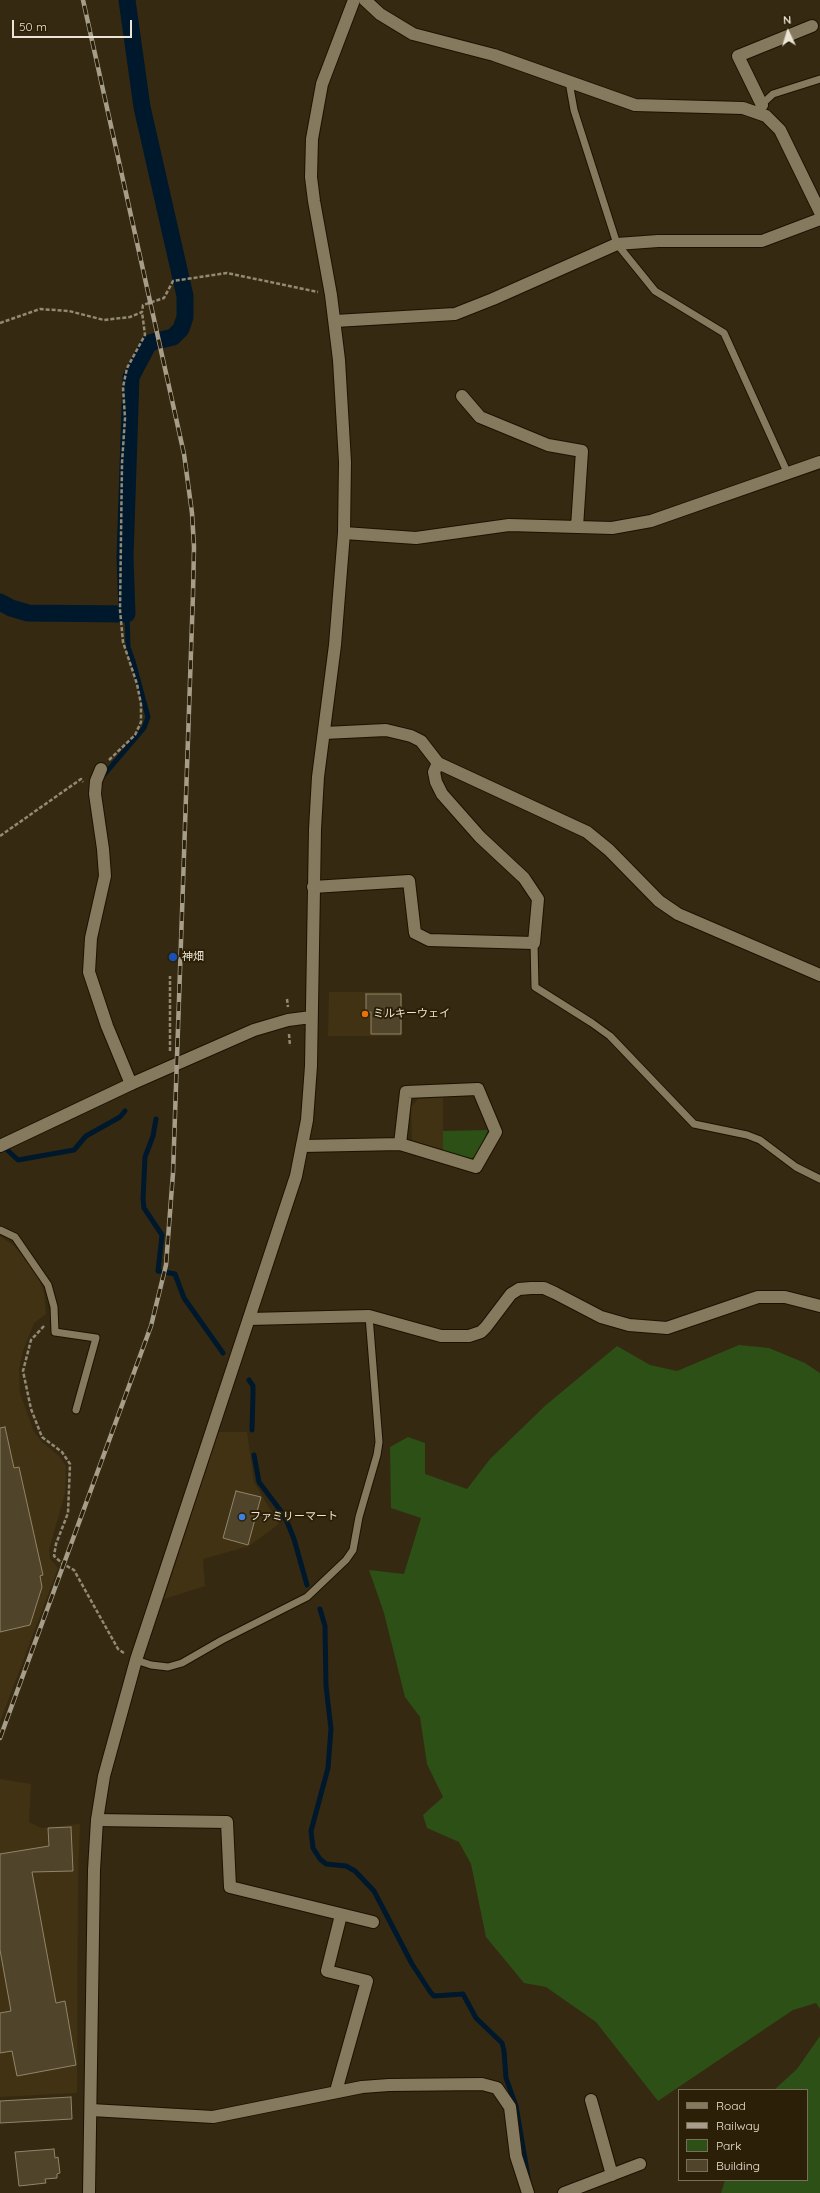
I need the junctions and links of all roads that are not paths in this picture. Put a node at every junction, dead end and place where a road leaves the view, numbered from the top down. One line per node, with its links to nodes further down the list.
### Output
1 (354, 0): 10 (street)
2 (365, 0): 5 (street)
3 (812, 26): 6 (street)
4 (820, 79): 6 (lane)
5 (569, 82): 6 (street); 9 (lane)
6 (758, 108): 7 (street)
7 (820, 212)
8 (820, 219): 9 (street)
9 (617, 244): 10 (street); 13 (lane)
10 (335, 321): 15 (street)
11 (462, 396): 14 (street)
12 (820, 462): 13 (street)
13 (788, 474): 14 (street)
14 (577, 527): 15 (street)
15 (344, 533): 16 (street)
16 (324, 733): 17 (street); 19 (street)
17 (438, 763): 20 (street); 21 (street)
18 (100, 769): 23 (street)
19 (313, 887): 20 (street); 22 (street)
20 (534, 943): 27 (lane)
21 (820, 975)
22 (311, 1017): 23 (street); 26 (street)
23 (131, 1084): 25 (street)
24 (400, 1144): 24 (street); 26 (street)
25 (0, 1146)
26 (303, 1146): 31 (street)
27 (820, 1179)
28 (0, 1230): 32 (lane)
29 (820, 1306): 30 (street)
30 (369, 1316): 31 (street); 33 (lane)
31 (249, 1319): 33 (street)
32 (76, 1410)
33 (136, 1660): 34 (street)
34 (97, 1820): 35 (street); 39 (street)
35 (341, 1915): 36 (street); 37 (street)
36 (373, 1922)
37 (336, 2091): 39 (street); 43 (street)
38 (592, 2100): 41 (street)
39 (91, 2110): 42 (street)
40 (640, 2164): 41 (street)
41 (612, 2175): 44 (street)
42 (89, 2193)
43 (528, 2193)
44 (564, 2193)

